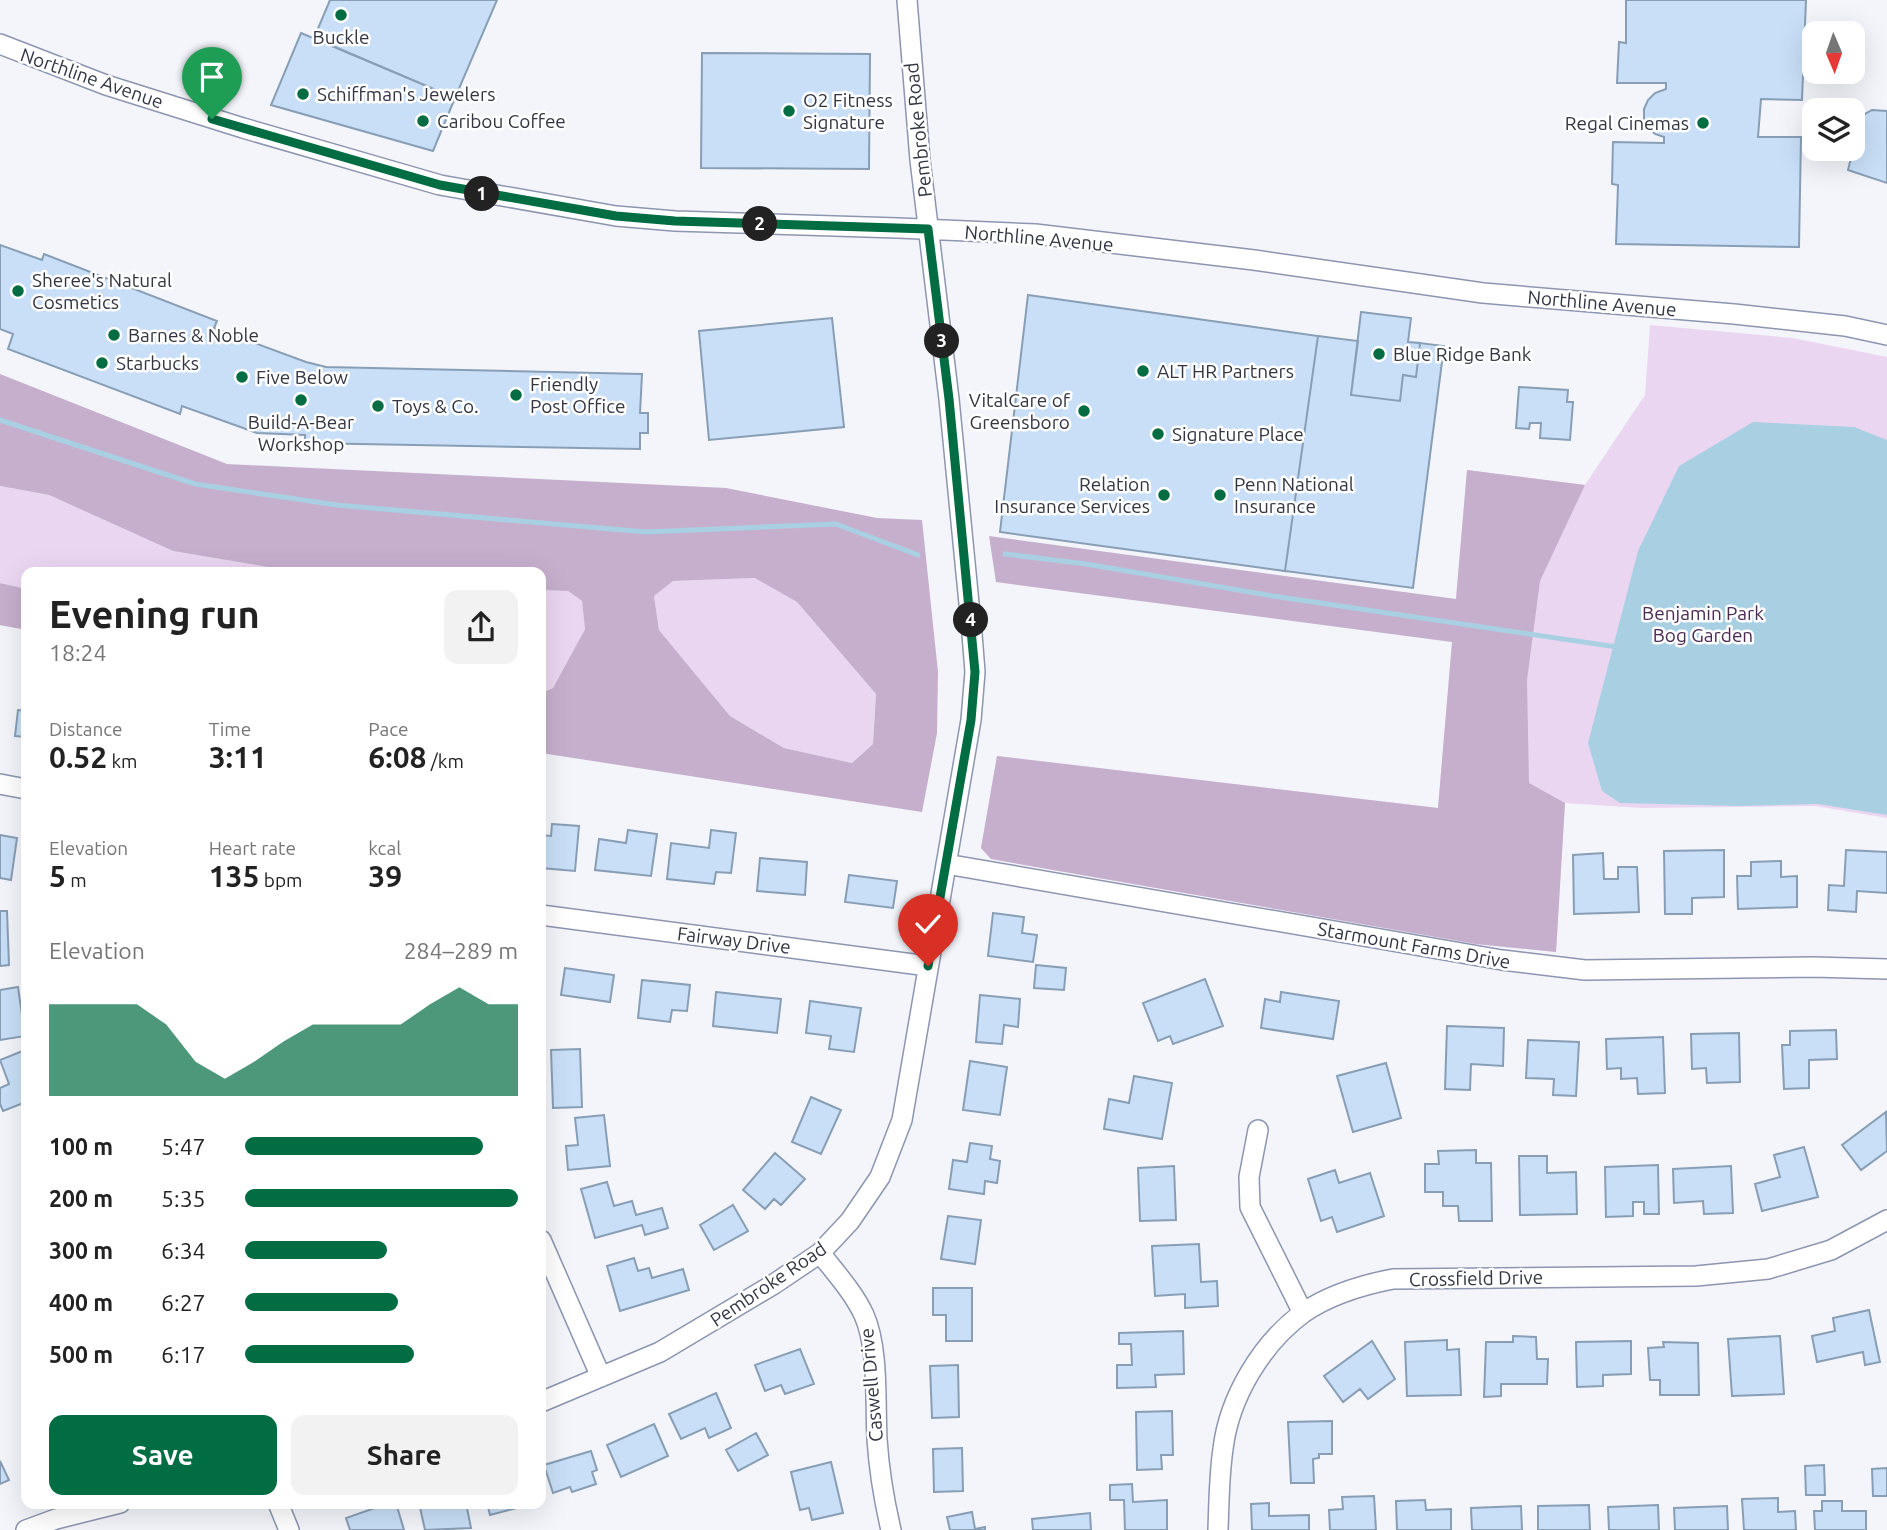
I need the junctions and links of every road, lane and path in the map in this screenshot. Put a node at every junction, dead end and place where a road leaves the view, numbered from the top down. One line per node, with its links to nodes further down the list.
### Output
1 (907, 0): 3 (street, Pembroke Road)
2 (0, 44): 3 (street, Northline Avenue)
3 (928, 229): 4 (street, Northline Avenue); 7 (street, Pembroke Road)
4 (1887, 335)
5 (0, 784): 6 (street)
6 (21, 788)
7 (946, 864): 9 (street, Pembroke Road); 10 (street, Starmount Farms Drive)
8 (546, 916): 9 (street, Fairway Drive)
9 (928, 966): 14 (street, Pembroke Road)
10 (1887, 969)
11 (1258, 1129): 15 (street)
12 (1887, 1220): 15 (street, Crossfield Drive)
13 (546, 1251): 16 (street)
14 (820, 1253): 16 (street, Pembroke Road); 22 (street, Caswell Drive)
15 (1303, 1313): 23 (street, Crossfield Drive)
16 (601, 1377): 17 (street, Pembroke Road)
17 (546, 1400)
18 (96, 1509): 20 (street)
19 (280, 1509): 21 (street)
20 (26, 1530)
21 (289, 1530)
22 (891, 1530)
23 (1218, 1530)

